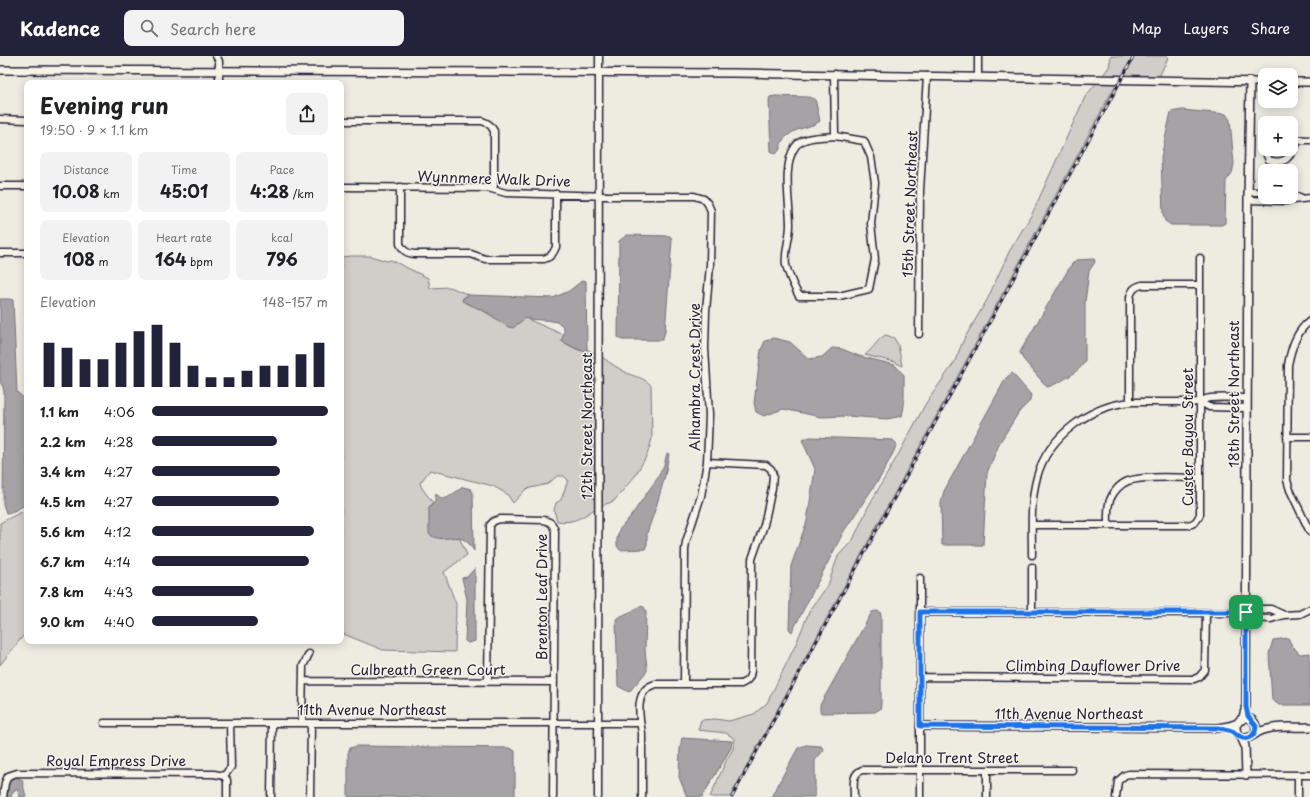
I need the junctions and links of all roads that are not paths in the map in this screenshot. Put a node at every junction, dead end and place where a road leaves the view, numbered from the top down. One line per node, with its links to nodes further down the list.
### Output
1 (599, 56): 6 (street, 12th Street Northeast)
2 (978, 56): 9 (street)
3 (219, 58): 5 (street)
4 (0, 70): 5 (street)
5 (219, 72): 6 (street); 10 (street)
6 (599, 72): 7 (street); 31 (street, 12th Street Northeast)
7 (834, 74): 8 (street); 18 (street)
8 (927, 76): 9 (street); 39 (street, 15th Street Northeast)
9 (978, 76): 11 (street)
10 (219, 80)
11 (1250, 81): 12 (street); 28 (street, 18th Street Northeast)
12 (1258, 82)
13 (1298, 82): 14 (street)
14 (1310, 82)
15 (0, 119): 16 (street)
16 (24, 120)
17 (344, 121): 27 (street)
18 (835, 136): 18 (street)
19 (1299, 140): 20 (street)
20 (1310, 140)
21 (1267, 156): 22 (street)
22 (1288, 156)
23 (0, 186): 24 (street)
24 (24, 186)
25 (344, 187): 26 (street, Wynnmere Walk Drive)
26 (400, 187): 27 (street, Wynnmere Walk Drive); 30 (street)
27 (493, 189): 30 (street, Wynnmere Walk Drive)
28 (1248, 192): 29 (street); 33 (street, 18th Street Northeast)
29 (1258, 192)
30 (556, 194): 31 (street, Wynnmere Walk Drive)
31 (599, 195): 46 (street, Alhambra Crest Drive); 77 (street, 12th Street Northeast)
32 (1307, 198): 33 (street)
33 (1248, 200): 40 (street, 18th Street Northeast)
34 (0, 253): 35 (street)
35 (24, 253)
36 (1200, 258): 37 (street, Custer Bayou Street)
37 (1200, 285): 41 (street); 42 (street, Custer Bayou Street)
38 (1310, 321): 44 (street)
39 (919, 334)
40 (1247, 398): 42 (street); 43 (street, 18th Street Northeast)
41 (1130, 402): 42 (street); 48 (street)
42 (1200, 402): 43 (street); 47 (street, Custer Bayou Street)
43 (1247, 408): 59 (street, 18th Street Northeast)
44 (1287, 437): 45 (street); 50 (street)
45 (1310, 437)
46 (707, 462): 67 (street, Alhambra Crest Drive); 67 (street)
47 (1200, 478): 49 (street); 49 (street, Custer Bayou Street)
48 (1032, 525): 49 (street, Custer Bayou Street); 51 (street)
49 (1108, 525)
50 (1310, 532)
51 (1032, 556)
52 (1032, 567): 57 (street)
53 (920, 578): 56 (street)
54 (1264, 609): 59 (street); 60 (street); 61 (street)
55 (1310, 609): 60 (street)
56 (920, 612): 57 (street); 63 (street)
57 (1032, 612): 58 (street)
58 (1206, 612): 59 (street); 63 (street, Climbing Dayflower Drive)
59 (1246, 613): 61 (street); 68 (street, 18th Street Northeast)
60 (1284, 615): 61 (street)
61 (1264, 618)
62 (309, 654): 64 (street)
63 (920, 677): 79 (street)
64 (303, 681): 65 (street, Culbreath Green Court); 74 (street)
65 (488, 681): 66 (street, Culbreath Green Court); 66 (street, Brenton Leaf Drive)
66 (554, 682): 76 (street, Brenton Leaf Drive)
67 (684, 684): 78 (street)
68 (1246, 707): 69 (street, 18th Street Northeast); 70 (street, 18th Street Northeast)
69 (1240, 721): 70 (street); 81 (street, 11th Avenue Northeast); 83 (street)
70 (1252, 721): 82 (street); 84 (street)
71 (104, 723): 72 (street, 11th Avenue Northeast)
72 (230, 723): 73 (street, 11th Avenue Northeast); 92 (street)
73 (272, 723): 74 (street, 11th Avenue Northeast); 95 (street)
74 (302, 723): 75 (street, 11th Avenue Northeast)
75 (310, 723): 76 (street, 11th Avenue Northeast); 96 (street)
76 (553, 723): 77 (street, 11th Avenue Northeast); 97 (street, Brenton Leaf Drive)
77 (598, 723): 78 (street, 11th Avenue Northeast); 98 (street, 12th Street Northeast)
78 (640, 723): 99 (street)
79 (920, 726): 81 (street, 11th Avenue Northeast); 86 (street)
80 (1310, 727): 82 (street)
81 (1218, 728): 83 (street, 11th Avenue Northeast)
82 (1274, 728): 84 (street)
83 (1240, 736): 84 (street); 85 (street)
84 (1252, 736): 85 (street)
85 (1246, 754): 89 (street)
86 (920, 770): 87 (street, Delano Trent Street); 100 (street, Delano Trent Street); 101 (street)
87 (987, 770): 88 (street, Delano Trent Street); 102 (street)
88 (1072, 770)
89 (1246, 775): 90 (street); 103 (street)
90 (1298, 775): 91 (street); 104 (street)
91 (1310, 775)
92 (224, 776): 93 (street, Royal Empress Drive); 94 (street)
93 (3, 797)
94 (227, 797)
95 (271, 797)
96 (310, 797)
97 (553, 797)
98 (598, 797)
99 (642, 797)
100 (854, 797)
101 (920, 797)
102 (987, 797)
103 (1116, 797)
104 (1298, 797)

